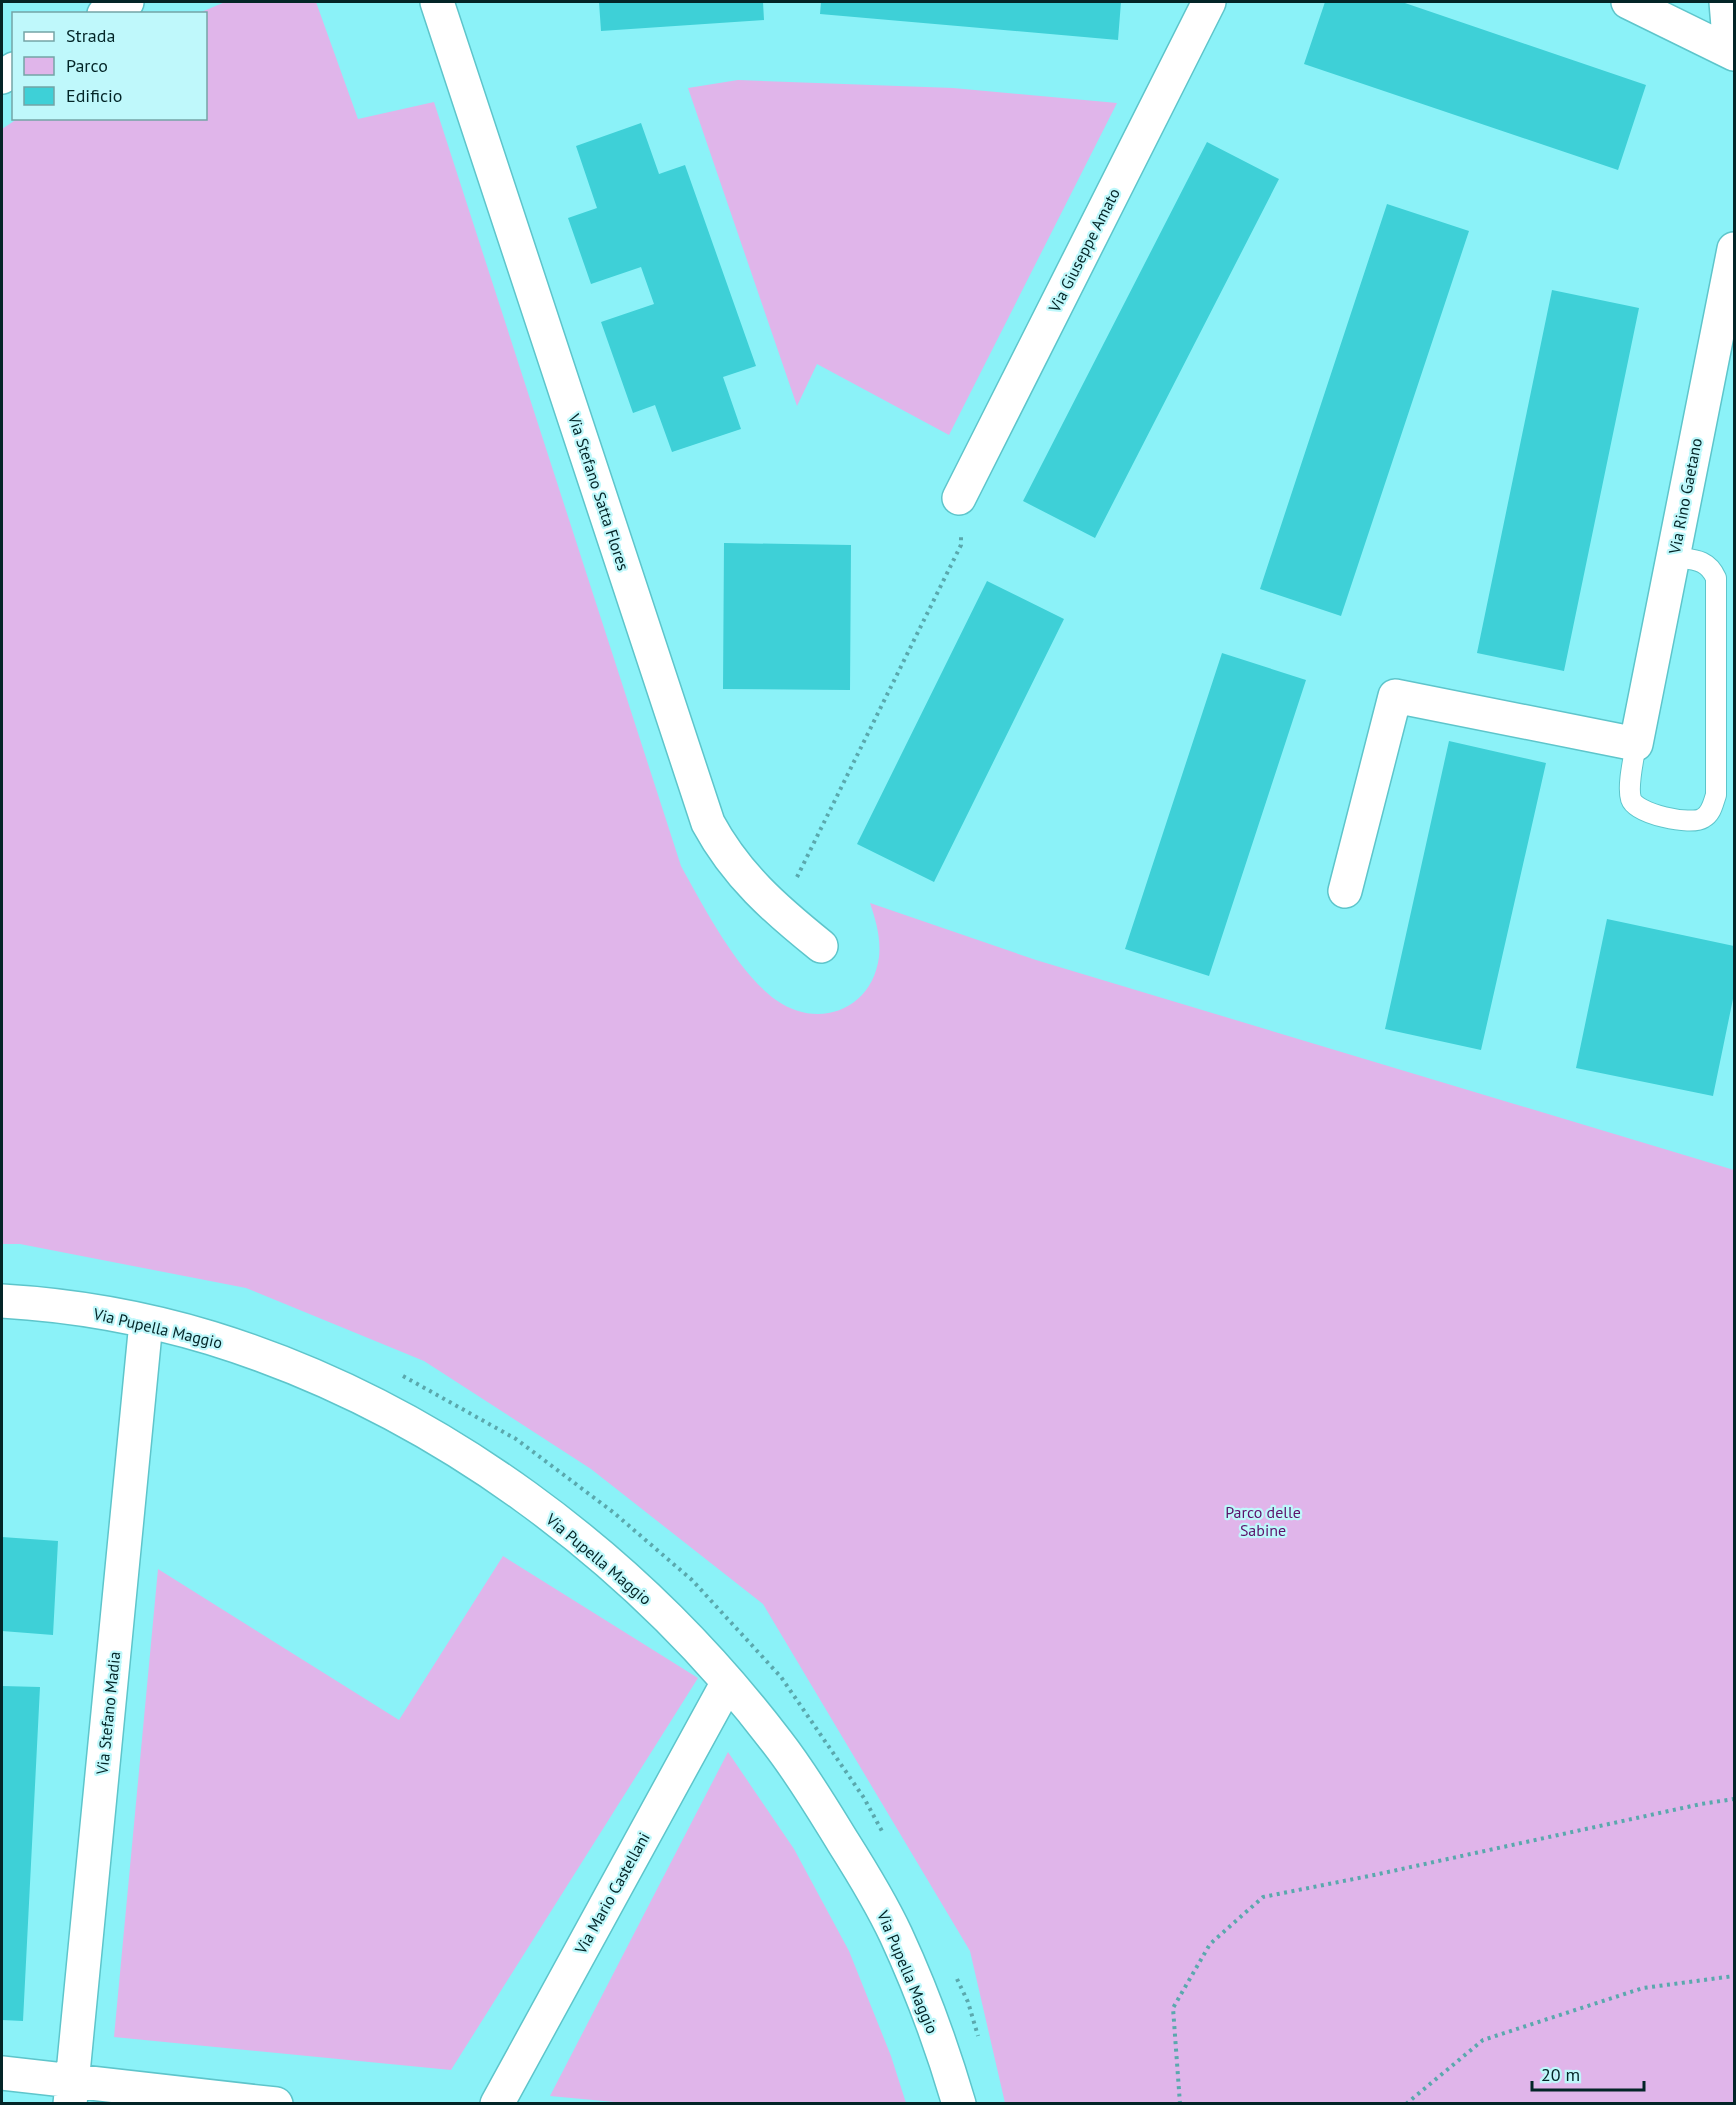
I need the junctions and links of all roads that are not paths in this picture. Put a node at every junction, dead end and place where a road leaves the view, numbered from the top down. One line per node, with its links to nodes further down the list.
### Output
1 (128, 2): 6 (street)
2 (437, 2): 13 (street, Via Stefano Satta Flores)
3 (1209, 2): 9 (street, Via Giuseppe Amato)
4 (1628, 2): 7 (street)
5 (1726, 2): 7 (street)
6 (108, 12)
7 (1732, 53)
8 (1734, 249): 10 (street, Via Rino Gaetano)
9 (959, 498)
10 (1673, 557): 11 (street, Via Rino Gaetano); 11 (lane)
11 (1636, 744): 12 (street)
12 (1345, 891)
13 (821, 946)
14 (2, 1301): 15 (street, Via Pupella Maggio)
15 (146, 1322): 16 (street, Via Pupella Maggio); 18 (street, Via Stefano Madia)
16 (728, 1682): 20 (street, Via Mario Castellani); 21 (street, Via Pupella Maggio)
17 (2, 2073): 18 (street)
18 (71, 2092): 19 (street)
19 (276, 2103)
20 (497, 2103)
21 (959, 2103)

